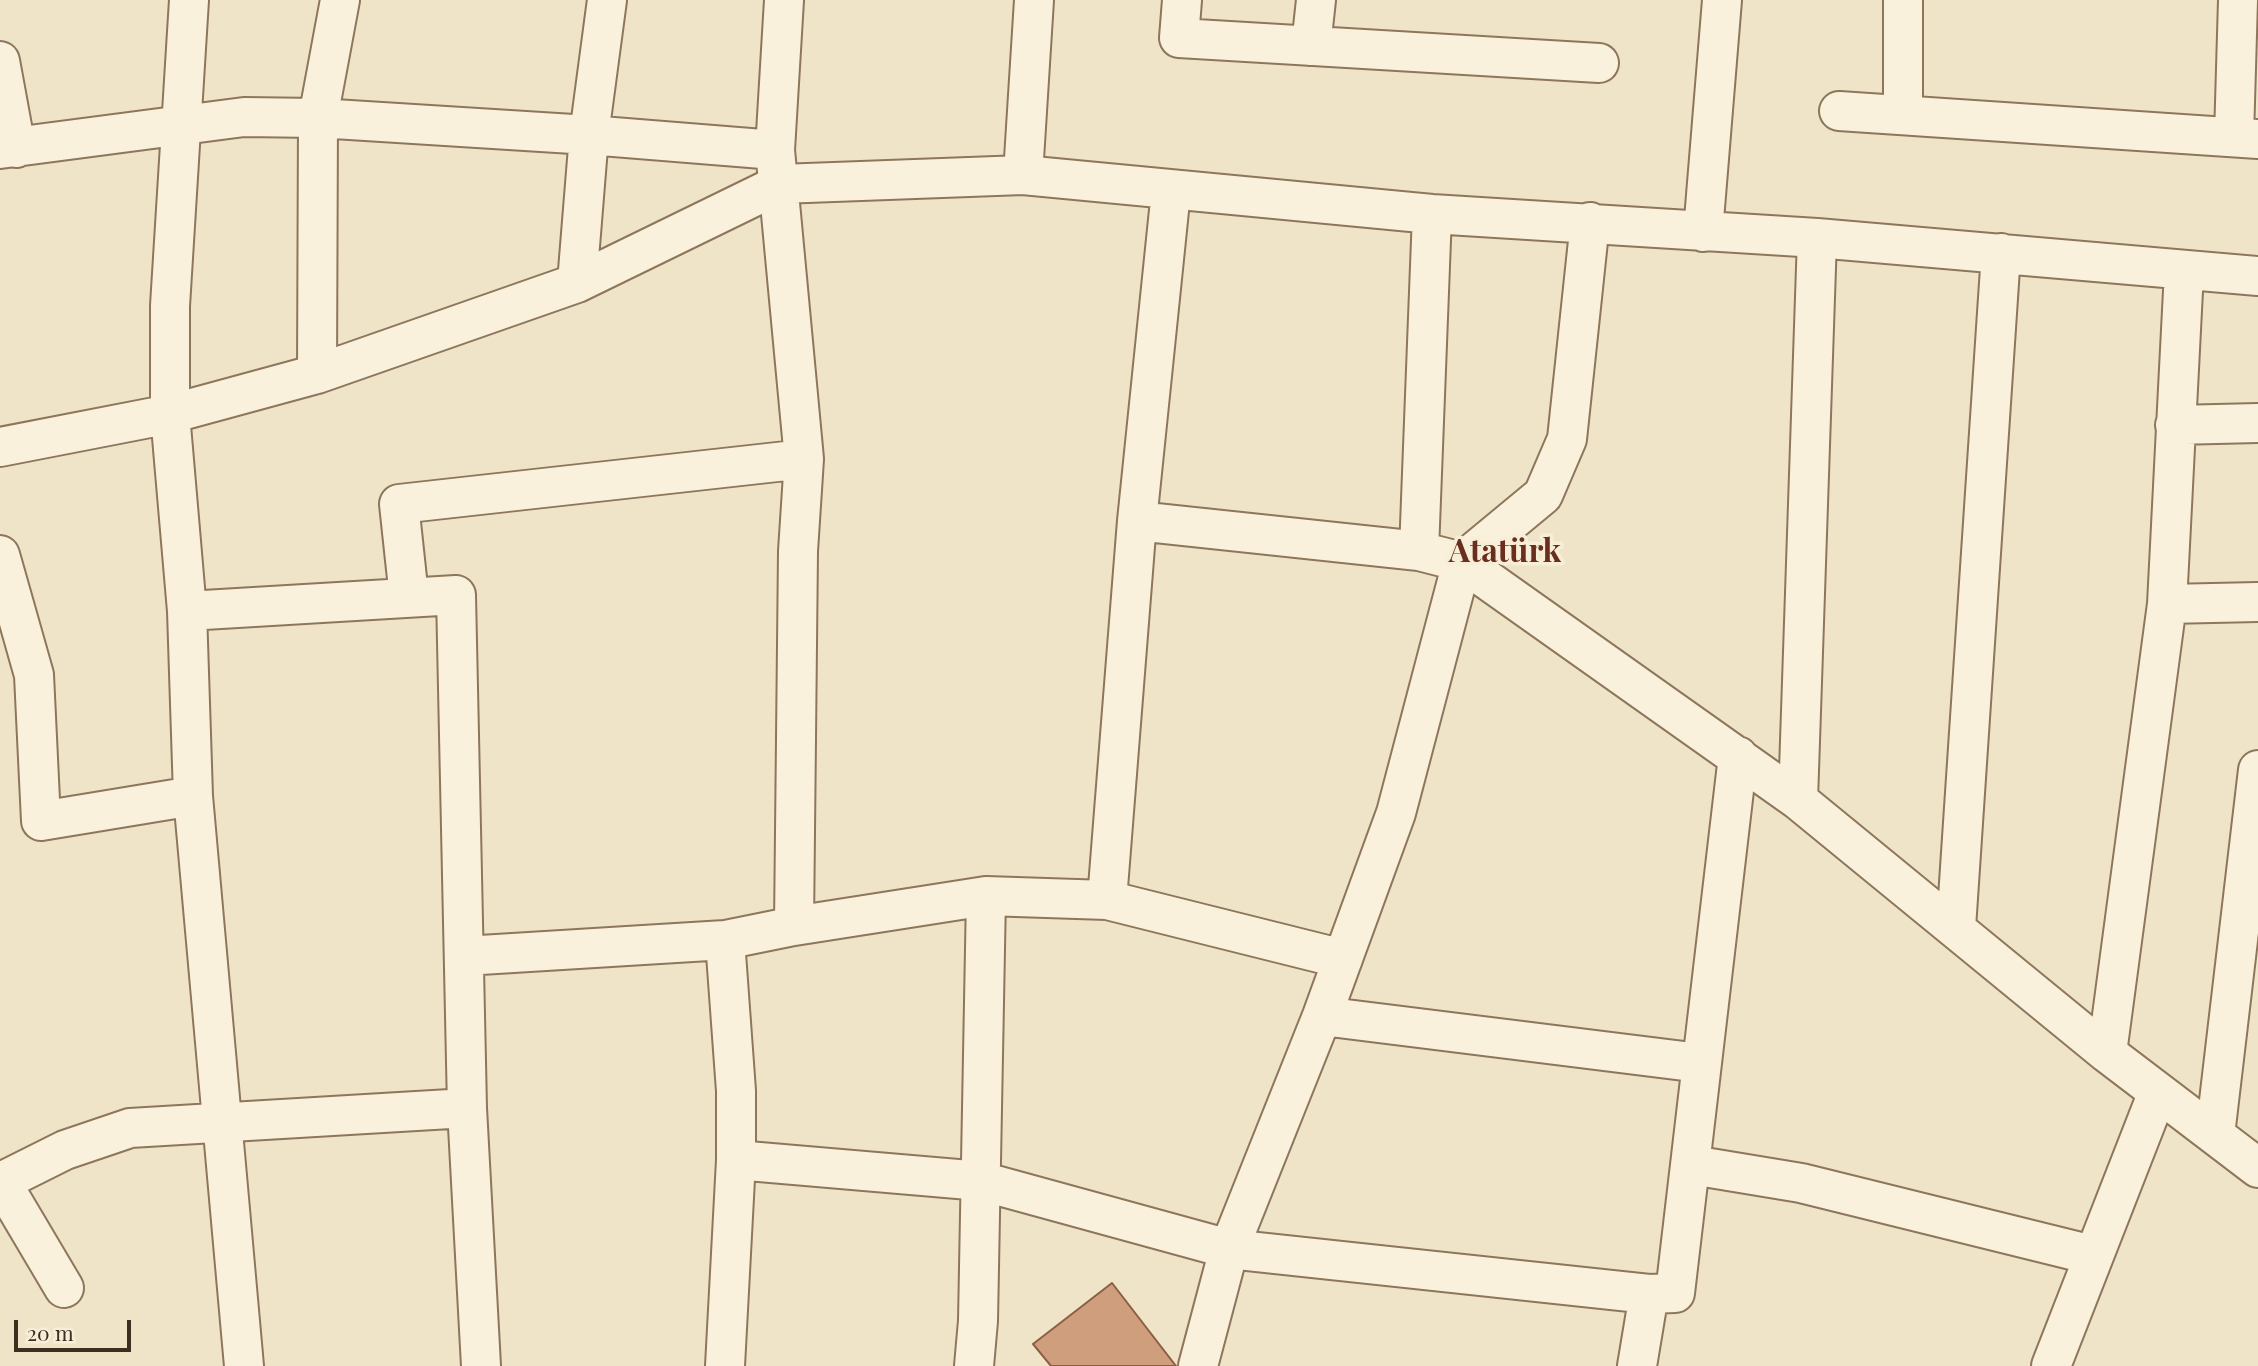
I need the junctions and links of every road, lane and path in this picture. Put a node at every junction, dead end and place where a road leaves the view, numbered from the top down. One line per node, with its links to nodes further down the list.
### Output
1 (189, 0): 17 (street)
2 (340, 0): 16 (street)
3 (607, 0): 18 (street)
4 (784, 0): 21 (street)
5 (1034, 0): 22 (street)
6 (1182, 0): 11 (street)
7 (1316, 0): 11 (street)
8 (1722, 0): 26 (street)
9 (1903, 0): 15 (street)
10 (2238, 0): 19 (street)
11 (1311, 46): 13 (street)
12 (0, 61): 20 (street)
13 (1599, 63)
14 (1839, 111): 15 (street)
15 (1903, 115): 19 (street)
16 (318, 118): 17 (street); 18 (street); 32 (street)
17 (178, 128): 20 (street); 33 (street)
18 (589, 135): 21 (street); 31 (street)
19 (2246, 138)
20 (8, 149)
21 (778, 167): 22 (street); 31 (street); 37 (street)
22 (1023, 175): 23 (street)
23 (1171, 191): 24 (street); 38 (street)
24 (1432, 214): 25 (street); 39 (street)
25 (1590, 222): 26 (street); 41 (street)
26 (1703, 232): 27 (street)
27 (1817, 238): 28 (street); 49 (street)
28 (2001, 253): 29 (street); 53 (street)
29 (2184, 271): 30 (street); 35 (street)
30 (2258, 276)
31 (577, 283): 32 (street)
32 (317, 374): 33 (street)
33 (170, 415): 36 (street); 45 (street)
34 (2258, 423): 35 (street)
35 (2175, 425): 44 (street)
36 (0, 447)
37 (804, 459): 42 (street); 52 (street)
38 (1137, 521): 39 (street); 51 (street)
39 (1419, 551): 41 (street)
40 (0, 555): 48 (street)
41 (1462, 562): 46 (street); 56 (street)
42 (409, 597): 45 (street); 55 (street)
43 (2258, 602): 44 (street)
44 (2167, 604): 58 (street)
45 (187, 611): 48 (street)
46 (1738, 756): 49 (street); 59 (street)
47 (2258, 770): 63 (street)
48 (193, 796): 62 (street)
49 (1798, 800): 53 (street)
50 (986, 896): 51 (street); 52 (street); 68 (street)
51 (1107, 900): 56 (street)
52 (794, 926): 54 (street)
53 (1956, 928): 58 (street)
54 (725, 940): 55 (street); 64 (street)
55 (464, 956): 61 (street)
56 (1343, 959): 57 (street)
57 (1322, 1016): 59 (street); 69 (street)
58 (2107, 1053): 60 (street)
59 (1700, 1063): 65 (street)
60 (2158, 1092): 63 (street); 70 (street)
61 (467, 1108): 62 (street); 74 (street)
62 (222, 1121): 67 (street); 73 (street)
63 (2215, 1135): 66 (street)
64 (736, 1160): 68 (street); 75 (street)
65 (1692, 1165): 70 (street); 72 (street)
66 (2258, 1168)
67 (1, 1181): 71 (street)
68 (981, 1181): 69 (street); 76 (street)
69 (1229, 1249): 72 (street); 77 (street)
70 (2092, 1255): 79 (street)
71 (64, 1288)
72 (1649, 1294): 78 (street)
73 (244, 1366)
74 (481, 1366)
75 (725, 1366)
76 (974, 1366)
77 (1198, 1366)
78 (1637, 1366)
79 (2051, 1366)

